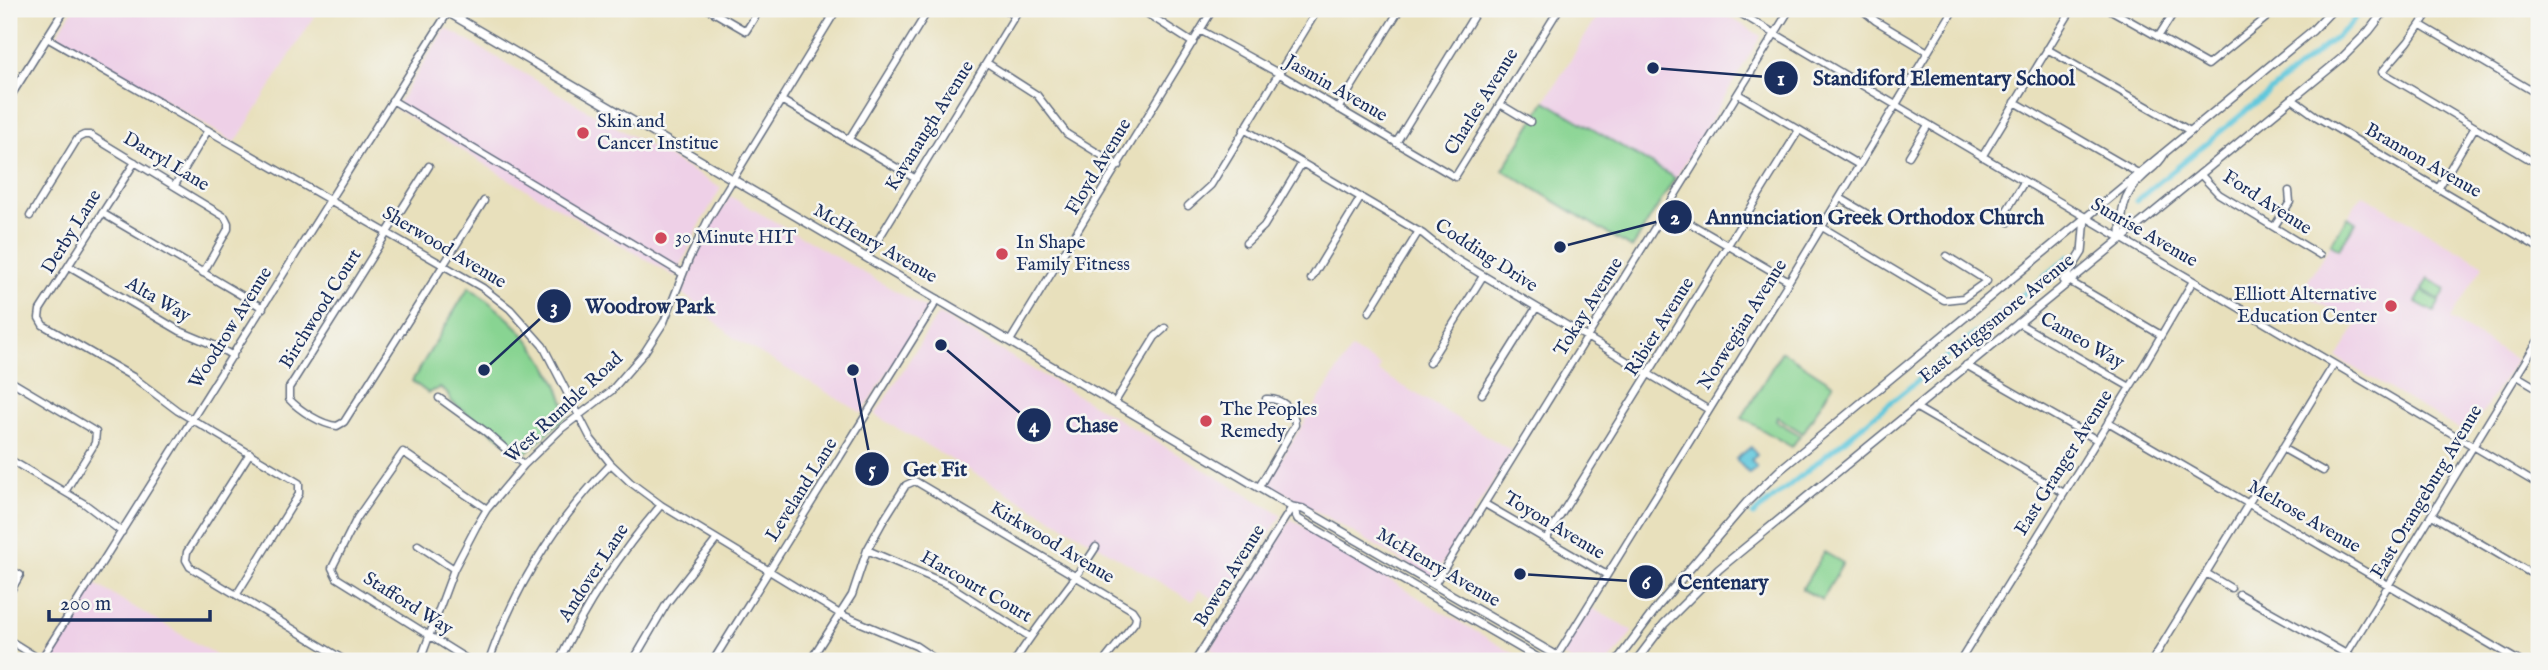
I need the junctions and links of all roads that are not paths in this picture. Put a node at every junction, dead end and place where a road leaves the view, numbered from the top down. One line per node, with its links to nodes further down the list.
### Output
1 (65, 9): 32 (main road)
2 (708, 9): 3 (street)
3 (761, 9)
4 (819, 9): 27 (street)
5 (837, 9): 27 (street, West Rumble Road)
6 (929, 9): 55 (street)
7 (1004, 9): 26 (street)
8 (1140, 9): 33 (street)
9 (1213, 9): 29 (street, Floyd Avenue)
10 (1318, 9): 37 (street)
11 (1400, 9): 47 (street)
12 (1478, 9): 56 (street)
13 (1559, 9): 45 (street, Charles Avenue)
14 (1733, 9): 30 (street, Sunrise Avenue)
15 (1790, 9): 30 (street, Tokay Avenue)
16 (1954, 9): 35 (street, Norwegian Avenue)
17 (2072, 9): 34 (street)
18 (2109, 9): 31 (street)
19 (2176, 9): 31 (street)
20 (2277, 9): 31 (street)
21 (2333, 9): 54 (main road, East Briggsmore Avenue)
22 (2386, 9): 41 (main road, East Briggsmore Avenue)
23 (2431, 9): 28 (street)
24 (446, 10): 42 (street, Woodrow Avenue); 69 (main road, McHenry Avenue)
25 (1866, 10): 35 (street)
26 (1017, 12): 36 (street, Kavanaugh Avenue)
27 (832, 17): 43 (street, West Rumble Road)
28 (2421, 25): 39 (street); 50 (street)
29 (1200, 30): 33 (street, Floyd Avenue); 37 (street, Jasmin Avenue)
30 (1774, 34): 38 (street, Tokay Avenue); 46 (street, Sunrise Avenue)
31 (2158, 37)
32 (47, 38): 40 (main road); 52 (street, Sherwood Avenue)
33 (1193, 44): 65 (street, Floyd Avenue)
34 (2048, 49): 44 (street); 54 (street)
35 (1928, 52): 46 (street, Norwegian Avenue)
36 (987, 63): 65 (street); 70 (street, Kavanaugh Avenue)
37 (1278, 73): 47 (street, Jasmin Avenue); 51 (street)
38 (1738, 94): 53 (street); 80 (street, Tokay Avenue)
39 (2539, 95)
40 (9, 98)
41 (2292, 99): 67 (main road, East Briggsmore Avenue); 73 (street, Brannon Avenue)
42 (392, 100): 77 (street, Woodrow Avenue); 100 (street)
43 (781, 100): 55 (street); 69 (street, West Rumble Road)
44 (2015, 102): 59 (street); 66 (street)
45 (1500, 104): 48 (street); 68 (street, Charles Avenue)
46 (1895, 106): 49 (street, Sunrise Avenue); 62 (street, Norwegian Avenue)
47 (1338, 108): 56 (street, Jasmin Avenue)
48 (1530, 122)
49 (1928, 125): 58 (street); 59 (street, Sunrise Avenue)
50 (2475, 127): 63 (street); 73 (street)
51 (1244, 129): 61 (street, Codding Drive); 79 (street)
52 (208, 130): 72 (street); 77 (street, Sherwood Avenue)
53 (1799, 130): 62 (street); 92 (street, Ribier Avenue)
54 (2190, 131): 57 (main road, East Briggsmore Avenue)
55 (849, 139): 70 (street)
56 (1396, 143): 68 (street, Jasmin Avenue)
57 (2166, 150): 66 (main road, East Briggsmore Avenue); 90 (main road)
58 (1909, 156)
59 (1982, 157): 71 (street, Sunrise Avenue)
60 (135, 162): 72 (street, Darryl Lane); 81 (street, Derby Lane); 82 (street, Darryl Lane)
61 (1303, 163): 75 (street, Codding Drive); 91 (street)
62 (1859, 165): 76 (street, Norwegian Avenue)
63 (2539, 165)
64 (429, 166): 89 (street, Birchwood Court)
65 (1119, 166): 116 (street, Floyd Avenue)
66 (2138, 173): 83 (main road, East Briggsmore Avenue)
67 (2200, 174): 87 (street, Ford Avenue); 90 (main road, East Briggsmore Avenue)
68 (1455, 177)
69 (733, 179): 96 (main road, McHenry Avenue); 100 (street, West Rumble Road)
70 (916, 179): 96 (street, Kavanaugh Avenue)
71 (2024, 182): 83 (street, Sunrise Avenue); 85 (street)
72 (175, 186): 99 (street, Darryl Lane)
73 (2438, 189): 93 (street, Brannon Avenue)
74 (2289, 191): 87 (street)
75 (1361, 197): 88 (street, Codding Drive); 102 (street)
76 (1840, 198): 84 (street); 86 (street, Norwegian Avenue)
77 (330, 199): 89 (street, Sherwood Avenue); 109 (street, Woodrow Avenue)
78 (484, 201): 97 (street, Birchwood Court)
79 (1188, 206)
80 (1667, 210): 92 (street); 114 (street, Tokay Avenue)
81 (102, 213): 98 (street, Derby Lane); 99 (street)
82 (30, 216)
83 (2085, 217): 90 (street, Sunrise Avenue); 107 (main road); 194 (main road, East Briggsmore Avenue)
84 (1874, 218)
85 (2009, 222)
86 (1822, 227): 95 (street); 103 (street, Norwegian Avenue)
87 (2274, 228): 94 (street, Ford Avenue)
88 (1419, 231): 101 (street, Codding Drive); 110 (street)
89 (388, 232): 97 (street, Sherwood Avenue); 97 (street, Birchwood Court)
90 (2121, 239): 104 (main road, East Briggsmore Avenue); 105 (street, Sunrise Avenue)
91 (1246, 243)
92 (1729, 246): 103 (street); 121 (street, Ribier Avenue)
93 (2539, 248)
94 (2320, 255)
95 (1948, 256)
96 (867, 258): 106 (main road, McHenry Avenue)
97 (443, 264): 132 (street, Sherwood Avenue)
98 (69, 266): 117 (street, Alta Way); 133 (street, Derby Lane)
99 (203, 273): 109 (street)
100 (683, 274): 132 (street, West Rumble Road)
101 (1483, 276): 108 (street, Codding Drive); 118 (street)
102 (1311, 279)
103 (1789, 281): 131 (street, Norwegian Avenue)
104 (2069, 281): 107 (main road, East Briggsmore Avenue); 113 (street)
105 (2193, 281): 113 (street, East Granger Avenue); 119 (street, Sunrise Avenue)
106 (938, 299): 116 (main road, McHenry Avenue); 161 (street, Leveland Lane)
107 (2045, 301): 111 (main road, East Briggsmore Avenue)
108 (1536, 307): 114 (street, Codding Drive); 126 (street)
109 (263, 308): 117 (street, Woodrow Avenue)
110 (1369, 313)
111 (2018, 323): 120 (main road, East Briggsmore Avenue); 124 (street, Cameo Way)
112 (1165, 328): 129 (street)
113 (2161, 335): 124 (street, East Granger Avenue)
114 (1588, 338): 121 (street, Codding Drive); 147 (street, Tokay Avenue)
115 (2539, 339): 122 (street, East Orangeburg Avenue)
116 (1010, 341): 129 (main road, McHenry Avenue)
117 (233, 356): 133 (street, Woodrow Avenue)
118 (1429, 363)
119 (2334, 364): 136 (street, Sunrise Avenue); 137 (street)
120 (1966, 365): 130 (main road, East Briggsmore Avenue); 135 (street)
121 (1648, 374): 131 (street, Codding Drive); 155 (street, Ribier Avenue)
122 (2517, 376): 125 (street); 136 (street, East Orangeburg Avenue)
123 (9, 380): 145 (street)
124 (2130, 387): 134 (street, East Granger Avenue)
125 (2539, 389)
126 (1482, 394)
127 (439, 398): 141 (street)
128 (1266, 399): 144 (street)
129 (1115, 402): 144 (main road, McHenry Avenue)
130 (1915, 407): 146 (street); 195 (main road, East Briggsmore Avenue)
131 (1709, 410): 163 (street, Norwegian Avenue)
132 (578, 415): 140 (street, Sherwood Avenue); 141 (street, West Rumble Road)
133 (192, 419): 138 (street); 153 (street, Woodrow Avenue)
134 (2108, 422): 135 (street, East Granger Avenue); 148 (street, Melrose Avenue)
135 (2097, 440): 146 (street, East Granger Avenue)
136 (2474, 446): 143 (street, Sunrise Avenue); 152 (street, East Orangeburg Avenue)
137 (2282, 448): 142 (street); 148 (street)
138 (250, 453): 170 (street); 170 (street)
139 (9, 459): 145 (street)
140 (611, 464): 149 (street, Sherwood Avenue); 183 (street)
141 (524, 465): 151 (street, West Rumble Road)
142 (2323, 471)
143 (2539, 485)
144 (1259, 487): 150 (main road, McHenry Avenue)
145 (65, 492): 153 (street)
146 (2064, 493): 196 (street, East Granger Avenue)
147 (1485, 504): 155 (street, Toyon Avenue); 166 (street, Tokay Avenue)
148 (2248, 504): 162 (street); 167 (street, Melrose Avenue)
149 (661, 505): 154 (street, Sherwood Avenue); 184 (street, Andover Lane)
150 (1292, 507): 166 (main road, McHenry Avenue); 191 (street, Bowen Avenue); 192 (main road, McHenry Avenue)
151 (487, 509): 160 (street, West Rumble Road); 173 (street, Stafford Way)
152 (2432, 515): 165 (street); 167 (street, East Orangeburg Avenue)
153 (122, 532): 179 (street, Woodrow Avenue)
154 (717, 539): 161 (street, Sherwood Avenue); 185 (street)
155 (1546, 539): 163 (street, Toyon Avenue)
156 (418, 545): 160 (street)
157 (1096, 547): 164 (street)
158 (867, 550): 164 (street, Kirkwood Avenue); 172 (street); 174 (street, Harcourt Court)
159 (9, 569): 169 (street)
160 (454, 569): 173 (street, West Rumble Road)
161 (769, 572): 172 (street, Sherwood Avenue); 186 (street, Leveland Lane)
162 (2206, 573): 168 (street); 197 (street)
163 (1607, 575): 178 (street, Norwegian Avenue)
164 (1078, 576): 174 (street); 190 (street, Kirkwood Avenue)
165 (2539, 578)
166 (1434, 585): 178 (main road, McHenry Avenue)
167 (2389, 585): 177 (street, East Orangeburg Avenue); 200 (street, Melrose Avenue)
168 (2231, 588)
169 (9, 593)
170 (237, 594): 180 (street)
171 (2239, 594): 177 (street)
172 (840, 614): 187 (street); 188 (street, Sherwood Avenue)
173 (431, 637): 181 (street, West Rumble Road); 182 (street, Stafford Way)
174 (1030, 637): 189 (street)
175 (9, 640): 179 (street)
176 (2539, 653): 201 (street)
177 (2347, 654): 198 (street, East Orangeburg Avenue); 199 (street)
178 (1557, 656): 193 (main road, McHenry Avenue)
179 (41, 661)
180 (346, 661)
181 (420, 661)
182 (470, 661)
183 (489, 661)
184 (559, 661)
185 (633, 661)
186 (713, 661)
187 (810, 661)
188 (937, 661)
189 (1015, 661)
190 (1104, 661)
191 (1195, 661)
192 (1543, 661)
193 (1566, 661)
194 (1617, 661)
195 (1636, 661)
196 (1960, 661)
197 (2152, 661)
198 (2343, 661)
199 (2359, 661)
200 (2519, 661)
201 (2534, 661)

